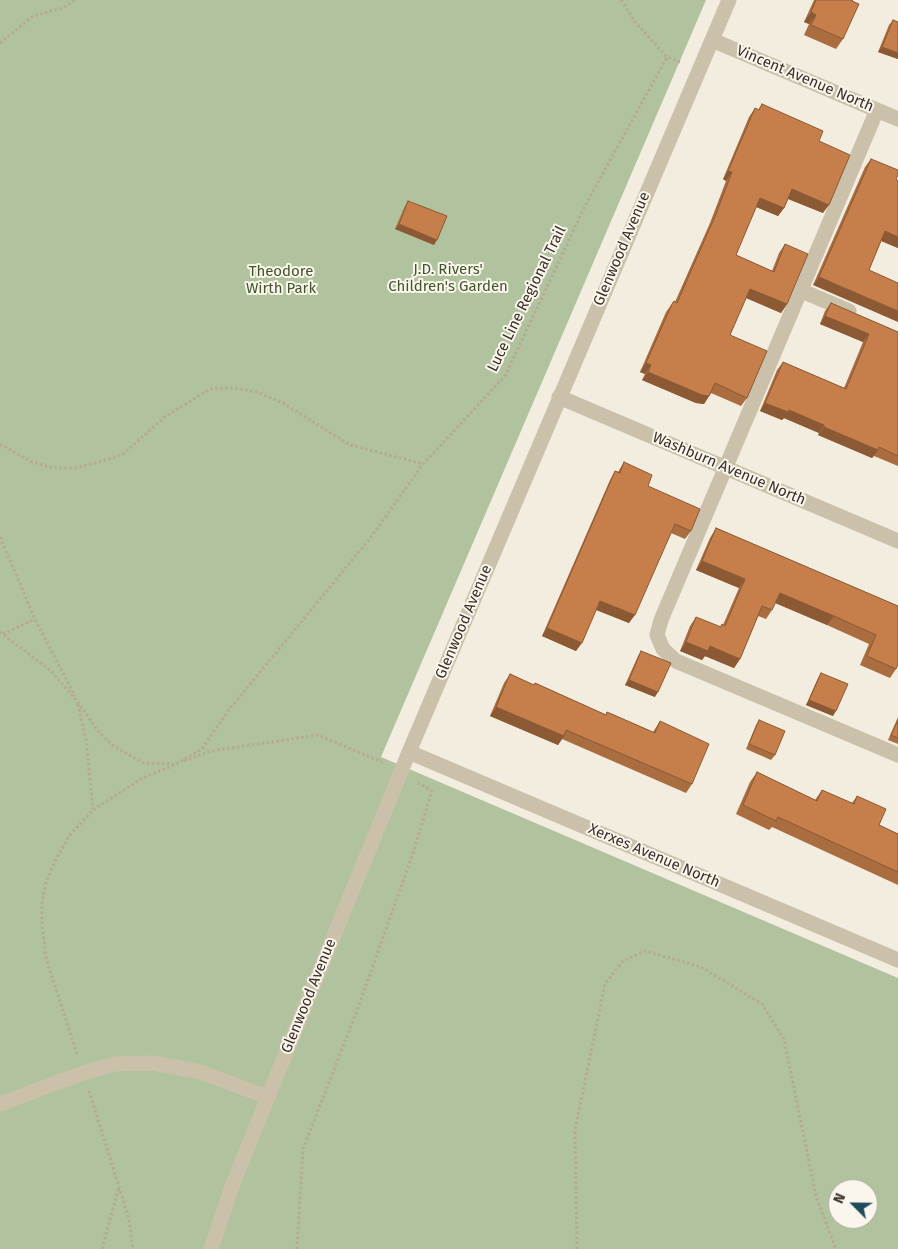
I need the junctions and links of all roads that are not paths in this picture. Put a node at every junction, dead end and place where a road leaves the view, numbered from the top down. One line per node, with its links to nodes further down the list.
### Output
1 (729, 0): 2 (street, Glenwood Avenue)
2 (712, 40): 3 (street, Vincent Avenue North); 7 (street, Glenwood Avenue)
3 (877, 110): 4 (street, Vincent Avenue North); 5 (street)
4 (898, 119)
5 (802, 291): 6 (street); 8 (street)
6 (863, 317)
7 (559, 397): 8 (street, Washburn Avenue North); 10 (street, Glenwood Avenue)
8 (726, 467): 9 (street, Washburn Avenue North); 11 (street)
9 (898, 541)
10 (409, 752): 12 (street, Xerxes Avenue North); 13 (street, Glenwood Avenue)
11 (898, 755)
12 (898, 960)
13 (268, 1097): 14 (street); 15 (street, Glenwood Avenue)
14 (0, 1104)
15 (211, 1249)

